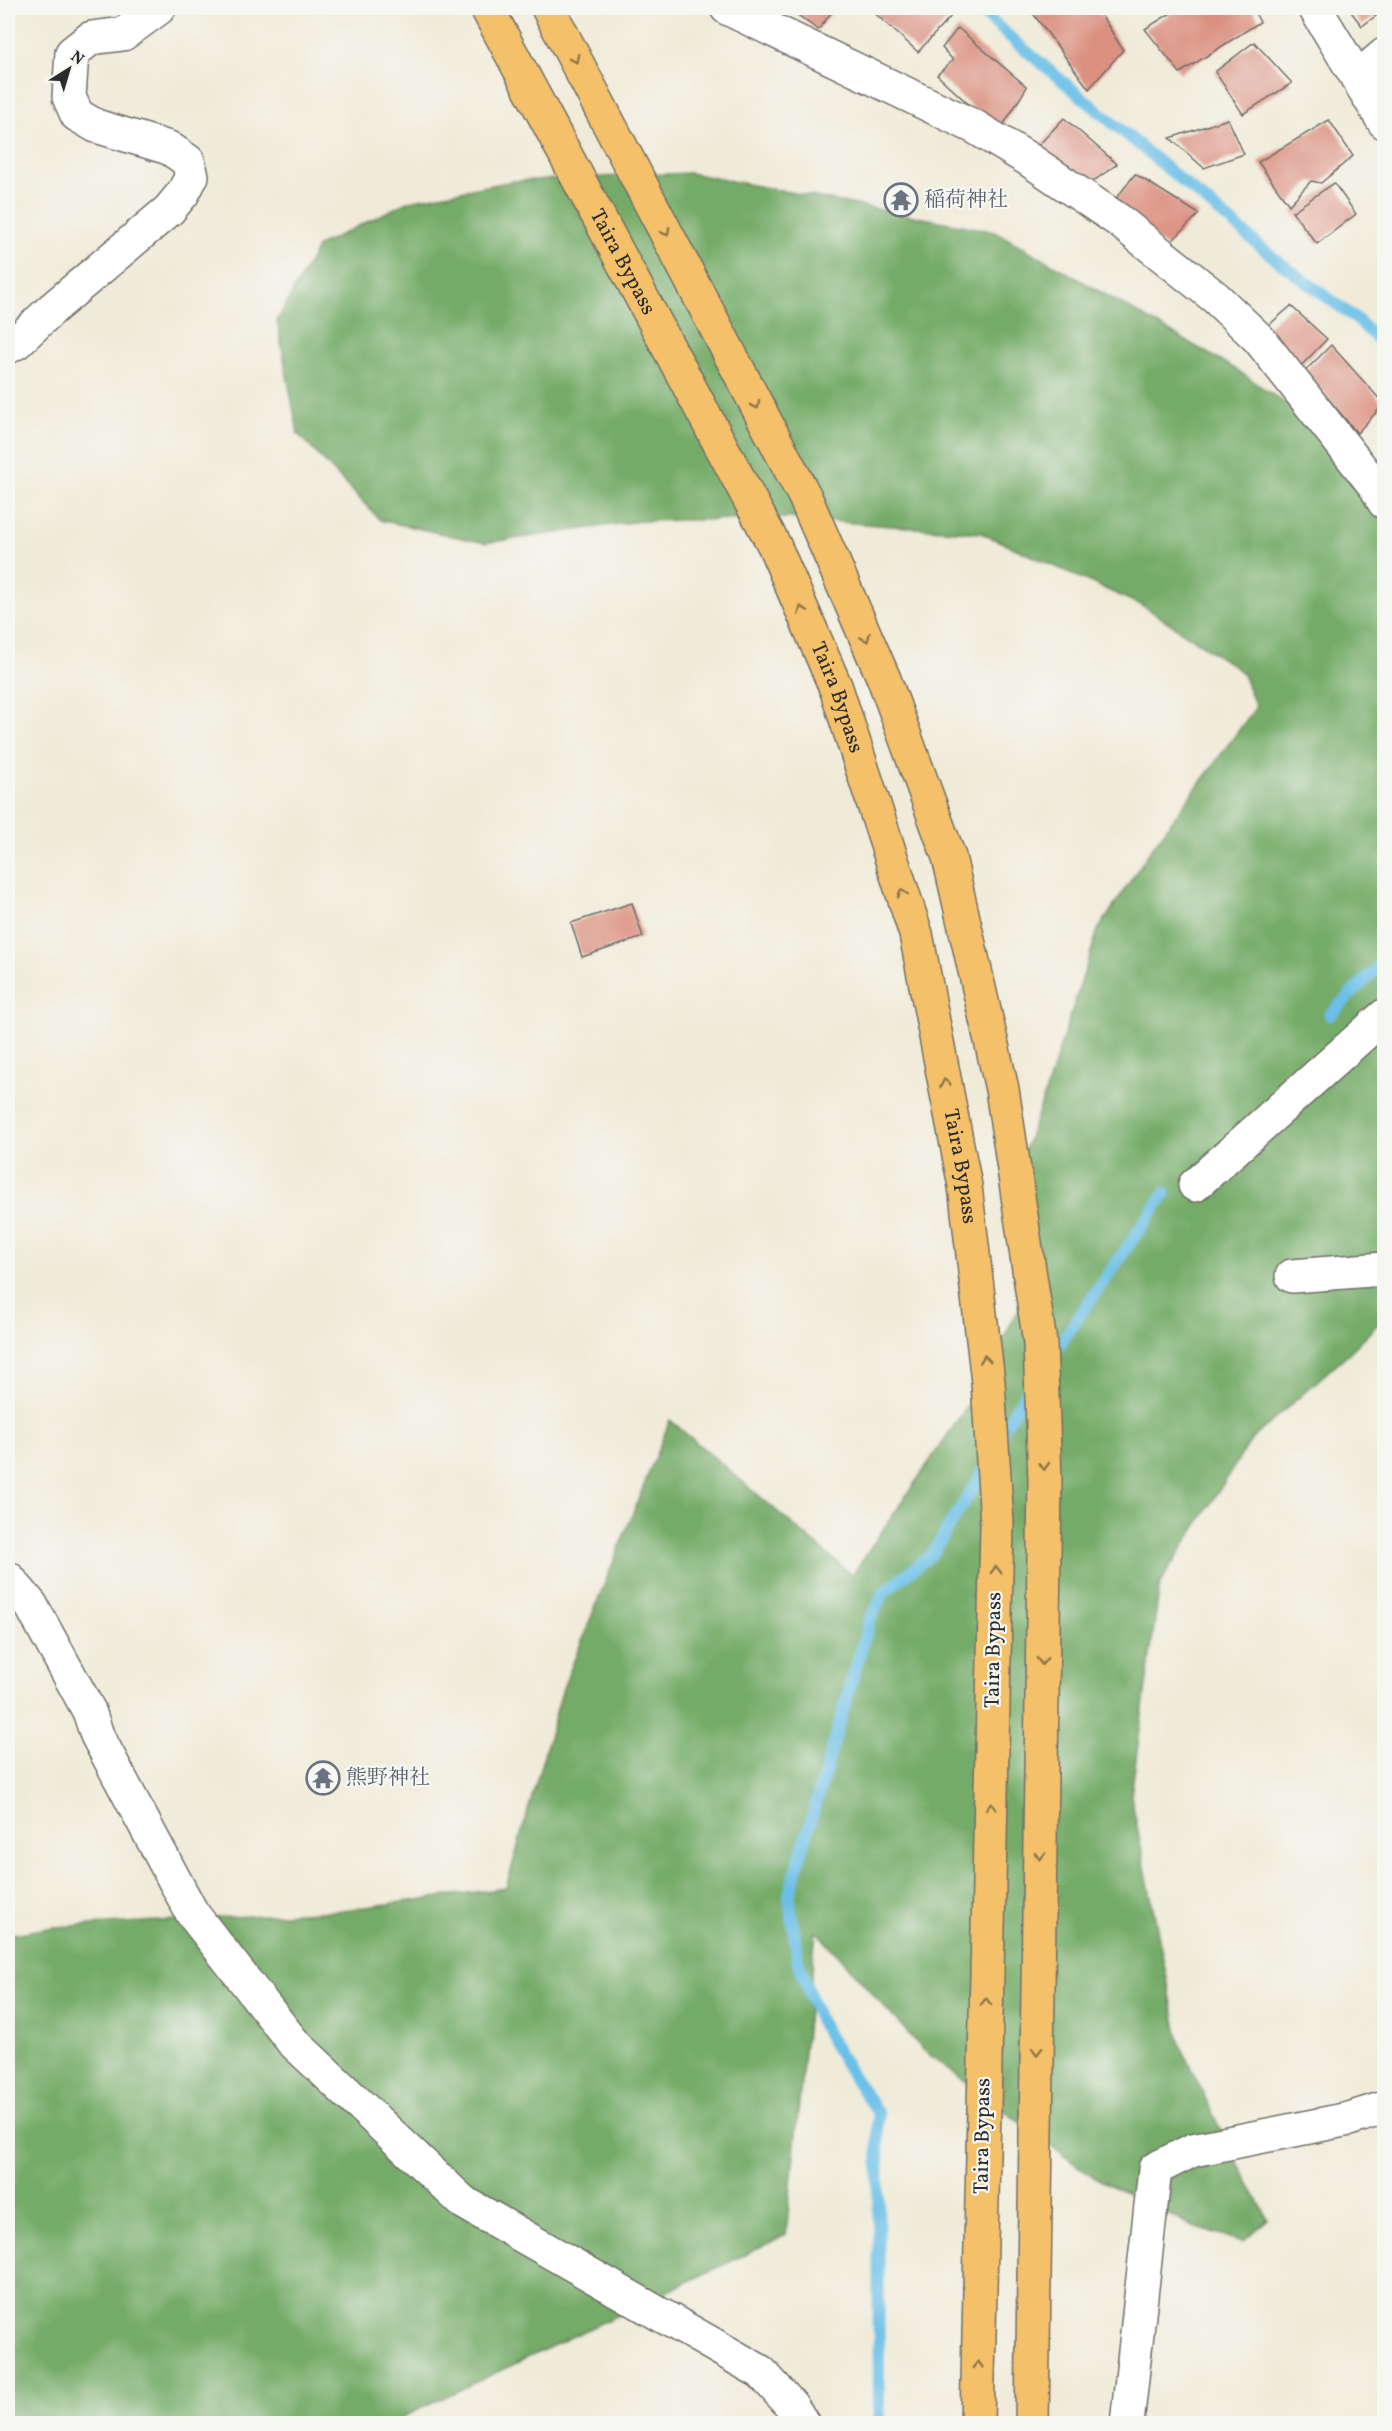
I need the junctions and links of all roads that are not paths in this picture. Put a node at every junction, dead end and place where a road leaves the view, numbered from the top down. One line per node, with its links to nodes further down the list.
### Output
1 (159, 8): 9 (street)
2 (487, 8): 18 (highway, Taira Bypass, one-way to 2)
3 (548, 8): 19 (highway, one-way to 19)
4 (727, 8): 10 (street)
5 (1315, 8): 7 (street)
6 (1384, 55): 7 (street)
7 (1357, 78): 8 (street)
8 (1384, 122)
9 (8, 347)
10 (1384, 502)
11 (1384, 1016): 12 (street)
12 (1195, 1185)
13 (1384, 1269): 14 (street)
14 (1293, 1276)
15 (8, 1578): 17 (street)
16 (1384, 2108): 20 (street)
17 (803, 2424)
18 (977, 2424)
19 (1032, 2424)
20 (1127, 2424)

